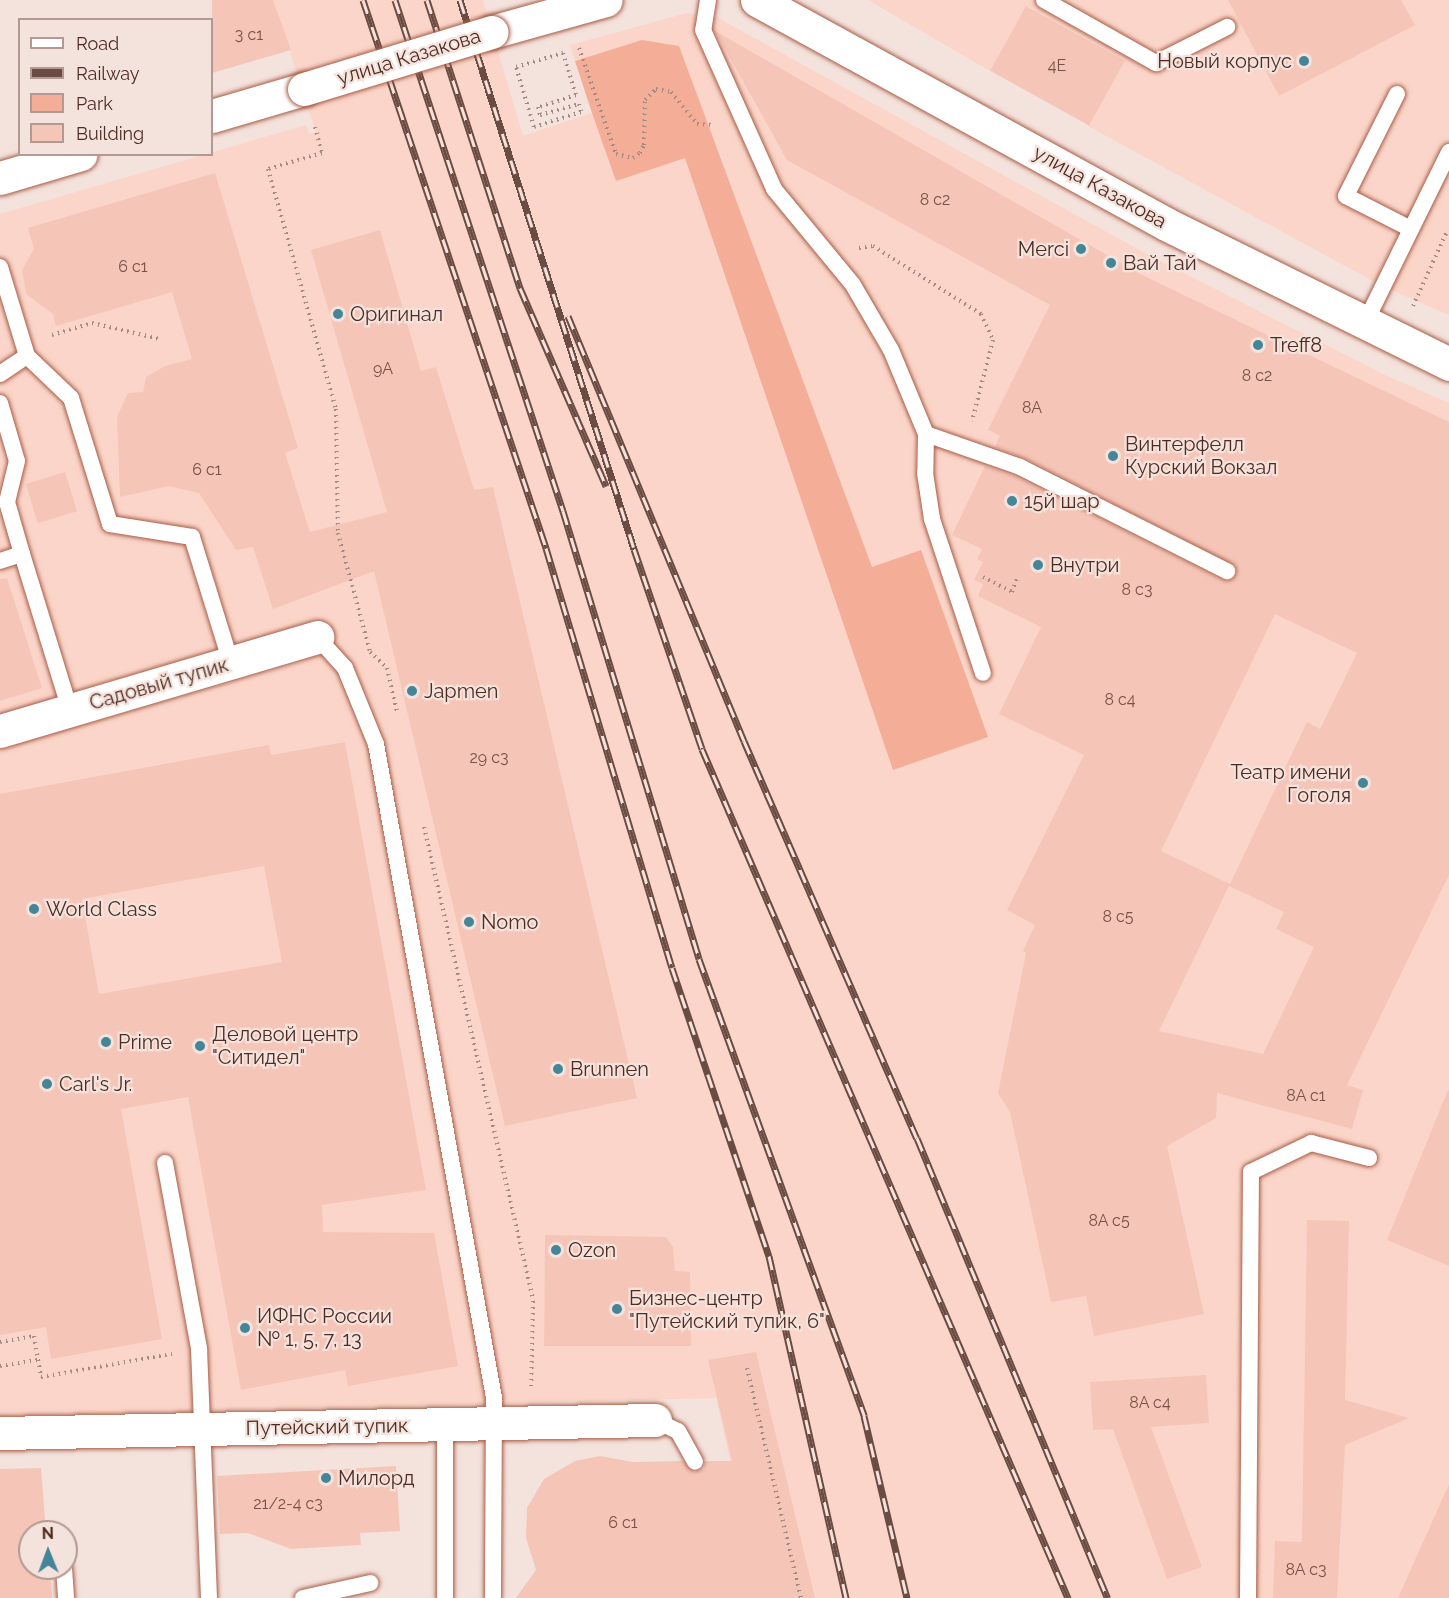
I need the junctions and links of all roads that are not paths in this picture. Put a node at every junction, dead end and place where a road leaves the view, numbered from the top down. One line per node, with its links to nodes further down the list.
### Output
1 (606, 0): 8 (street, улица Казакова, bridge)
2 (708, 0): 19 (lane)
3 (757, 0): 5 (street, улица Казакова)
4 (1044, 0): 6 (lane)
5 (795, 8): 14 (street, улица Казакова)
6 (1227, 27)
7 (1397, 94): 12 (lane)
8 (213, 116)
9 (1449, 152): 12 (lane)
10 (74, 156): 11 (street)
11 (0, 178)
12 (1411, 229): 14 (lane)
13 (0, 267): 15 (lane)
14 (1364, 325): 16 (street, улица Казакова)
15 (27, 356): 17 (lane); 24 (lane)
16 (1449, 364)
17 (0, 374)
18 (0, 403): 20 (lane)
19 (926, 434): 22 (lane); 25 (lane)
20 (22, 554): 21 (lane); 26 (lane)
21 (0, 561)
22 (1227, 571)
23 (317, 637): 24 (street, Садовый тупик); 31 (lane)
24 (231, 663): 26 (street, Садовый тупик)
25 (983, 673)
26 (70, 710): 27 (street, Садовый тупик)
27 (0, 731)
28 (1369, 1158): 43 (lane)
29 (165, 1163): 33 (lane)
30 (655, 1420): 31 (street, Путейский тупик); 35 (lane)
31 (494, 1424): 32 (street, Путейский тупик); 42 (lane)
32 (445, 1425): 33 (street, Путейский тупик); 41 (lane)
33 (201, 1429): 34 (street, Путейский тупик); 39 (lane)
34 (0, 1433)
35 (695, 1462)
36 (65, 1580): 38 (lane)
37 (370, 1583): 40 (lane)
38 (66, 1598)
39 (209, 1598)
40 (303, 1598)
41 (445, 1598)
42 (493, 1598)
43 (1248, 1598)

